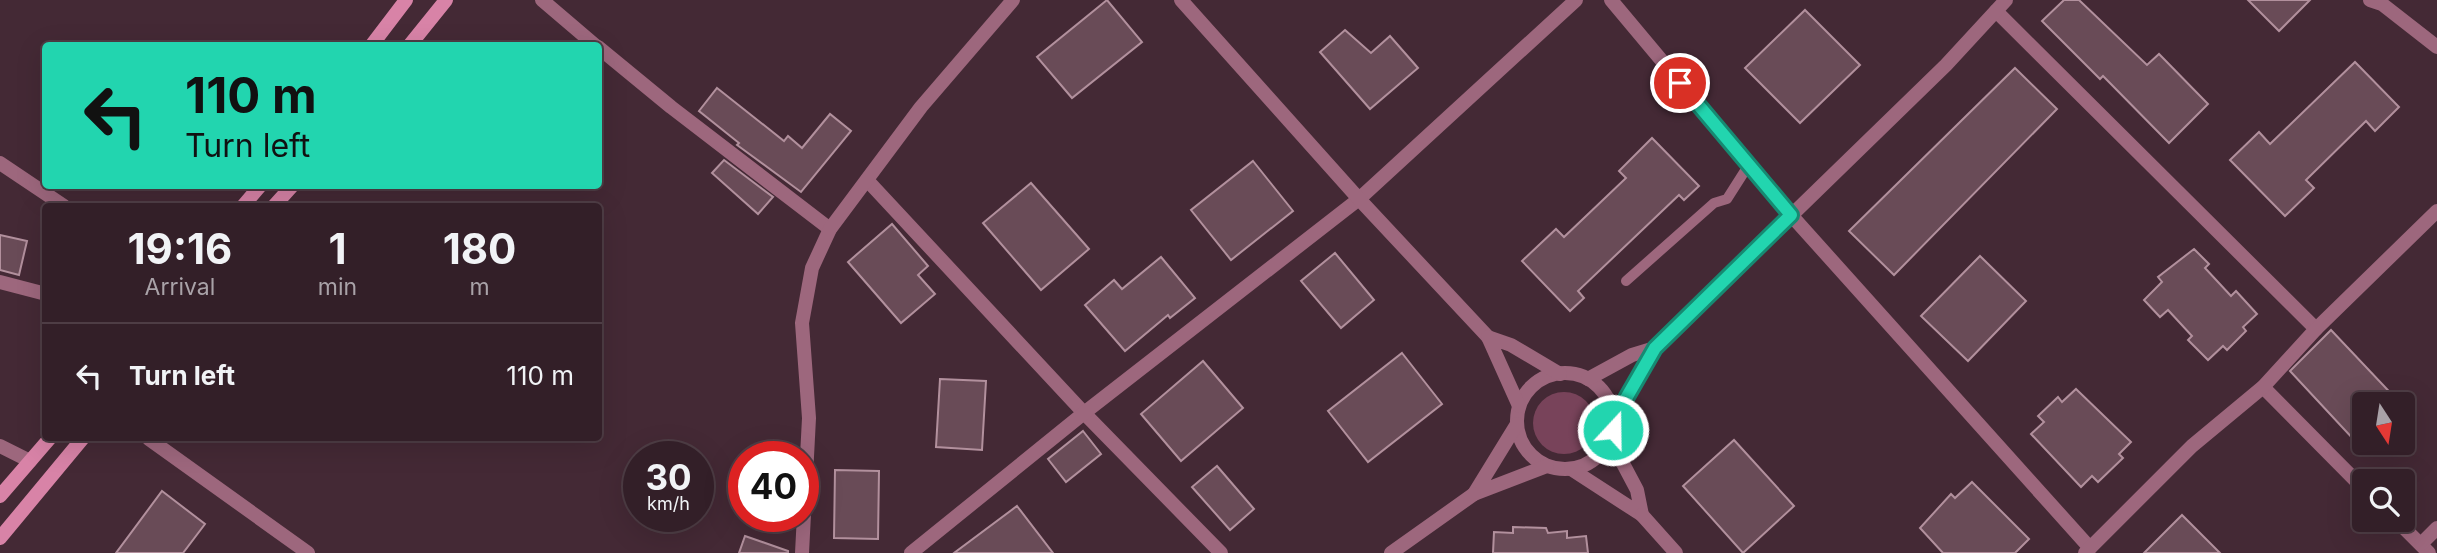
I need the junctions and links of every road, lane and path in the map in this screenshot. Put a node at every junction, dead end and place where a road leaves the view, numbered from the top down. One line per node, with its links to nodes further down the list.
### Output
1 (406, 0): 12 (main road)
2 (446, 0): 13 (main road)
3 (542, 0): 14 (street)
4 (1004, 0): 11 (street)
5 (1013, 0): 11 (street)
6 (1181, 0): 22 (street)
7 (1576, 0): 22 (street)
8 (1611, 0): 18 (street)
9 (2370, 0): 15 (street)
10 (2001, 5): 27 (street); 32 (street)
11 (992, 24): 19 (street)
12 (374, 42)
13 (412, 42)
14 (592, 42)
15 (2437, 47)
16 (602, 50): 28 (street)
17 (0, 163): 23 (street)
18 (1748, 166): 27 (street); 29 (lane)
19 (867, 180): 28 (street); 39 (street)
20 (257, 189): 24 (main road)
21 (289, 189): 25 (main road)
22 (1359, 199): 33 (street); 39 (street)
23 (60, 203)
24 (246, 203)
25 (277, 203)
26 (2437, 211): 32 (street)
27 (1791, 215): 34 (street); 58 (street)
28 (830, 229): 60 (street)
29 (1626, 281)
30 (0, 282): 31 (street)
31 (42, 293)
32 (2316, 329): 37 (street)
33 (1488, 337): 35 (street); 38 (street)
34 (1655, 348): 36 (street); 40 (street)
35 (1560, 374): 36 (street); 38 (street)
36 (1588, 379): 40 (street)
37 (2263, 387): 50 (street); 58 (street)
38 (1519, 406): 41 (street)
39 (1084, 413): 61 (street); 62 (street)
40 (1613, 421): 42 (street)
41 (1517, 424): 48 (street); 51 (street)
42 (1610, 439): 49 (street); 53 (street)
43 (47, 441): 47 (main road)
44 (81, 441): 56 (main road)
45 (152, 441): 59 (street)
46 (0, 446): 47 (street)
47 (30, 461): 52 (main road)
48 (1547, 466): 49 (street); 51 (street)
49 (1571, 470): 53 (street)
50 (2352, 477)
51 (1474, 494): 63 (street)
52 (0, 496)
53 (1642, 515): 64 (street)
54 (2437, 528): 57 (street)
55 (2408, 532): 57 (street)
56 (0, 538)
57 (2425, 549)
58 (2088, 550)
59 (308, 553)
60 (802, 553)
61 (911, 553)
62 (1221, 553)
63 (1391, 553)
64 (1676, 553)

